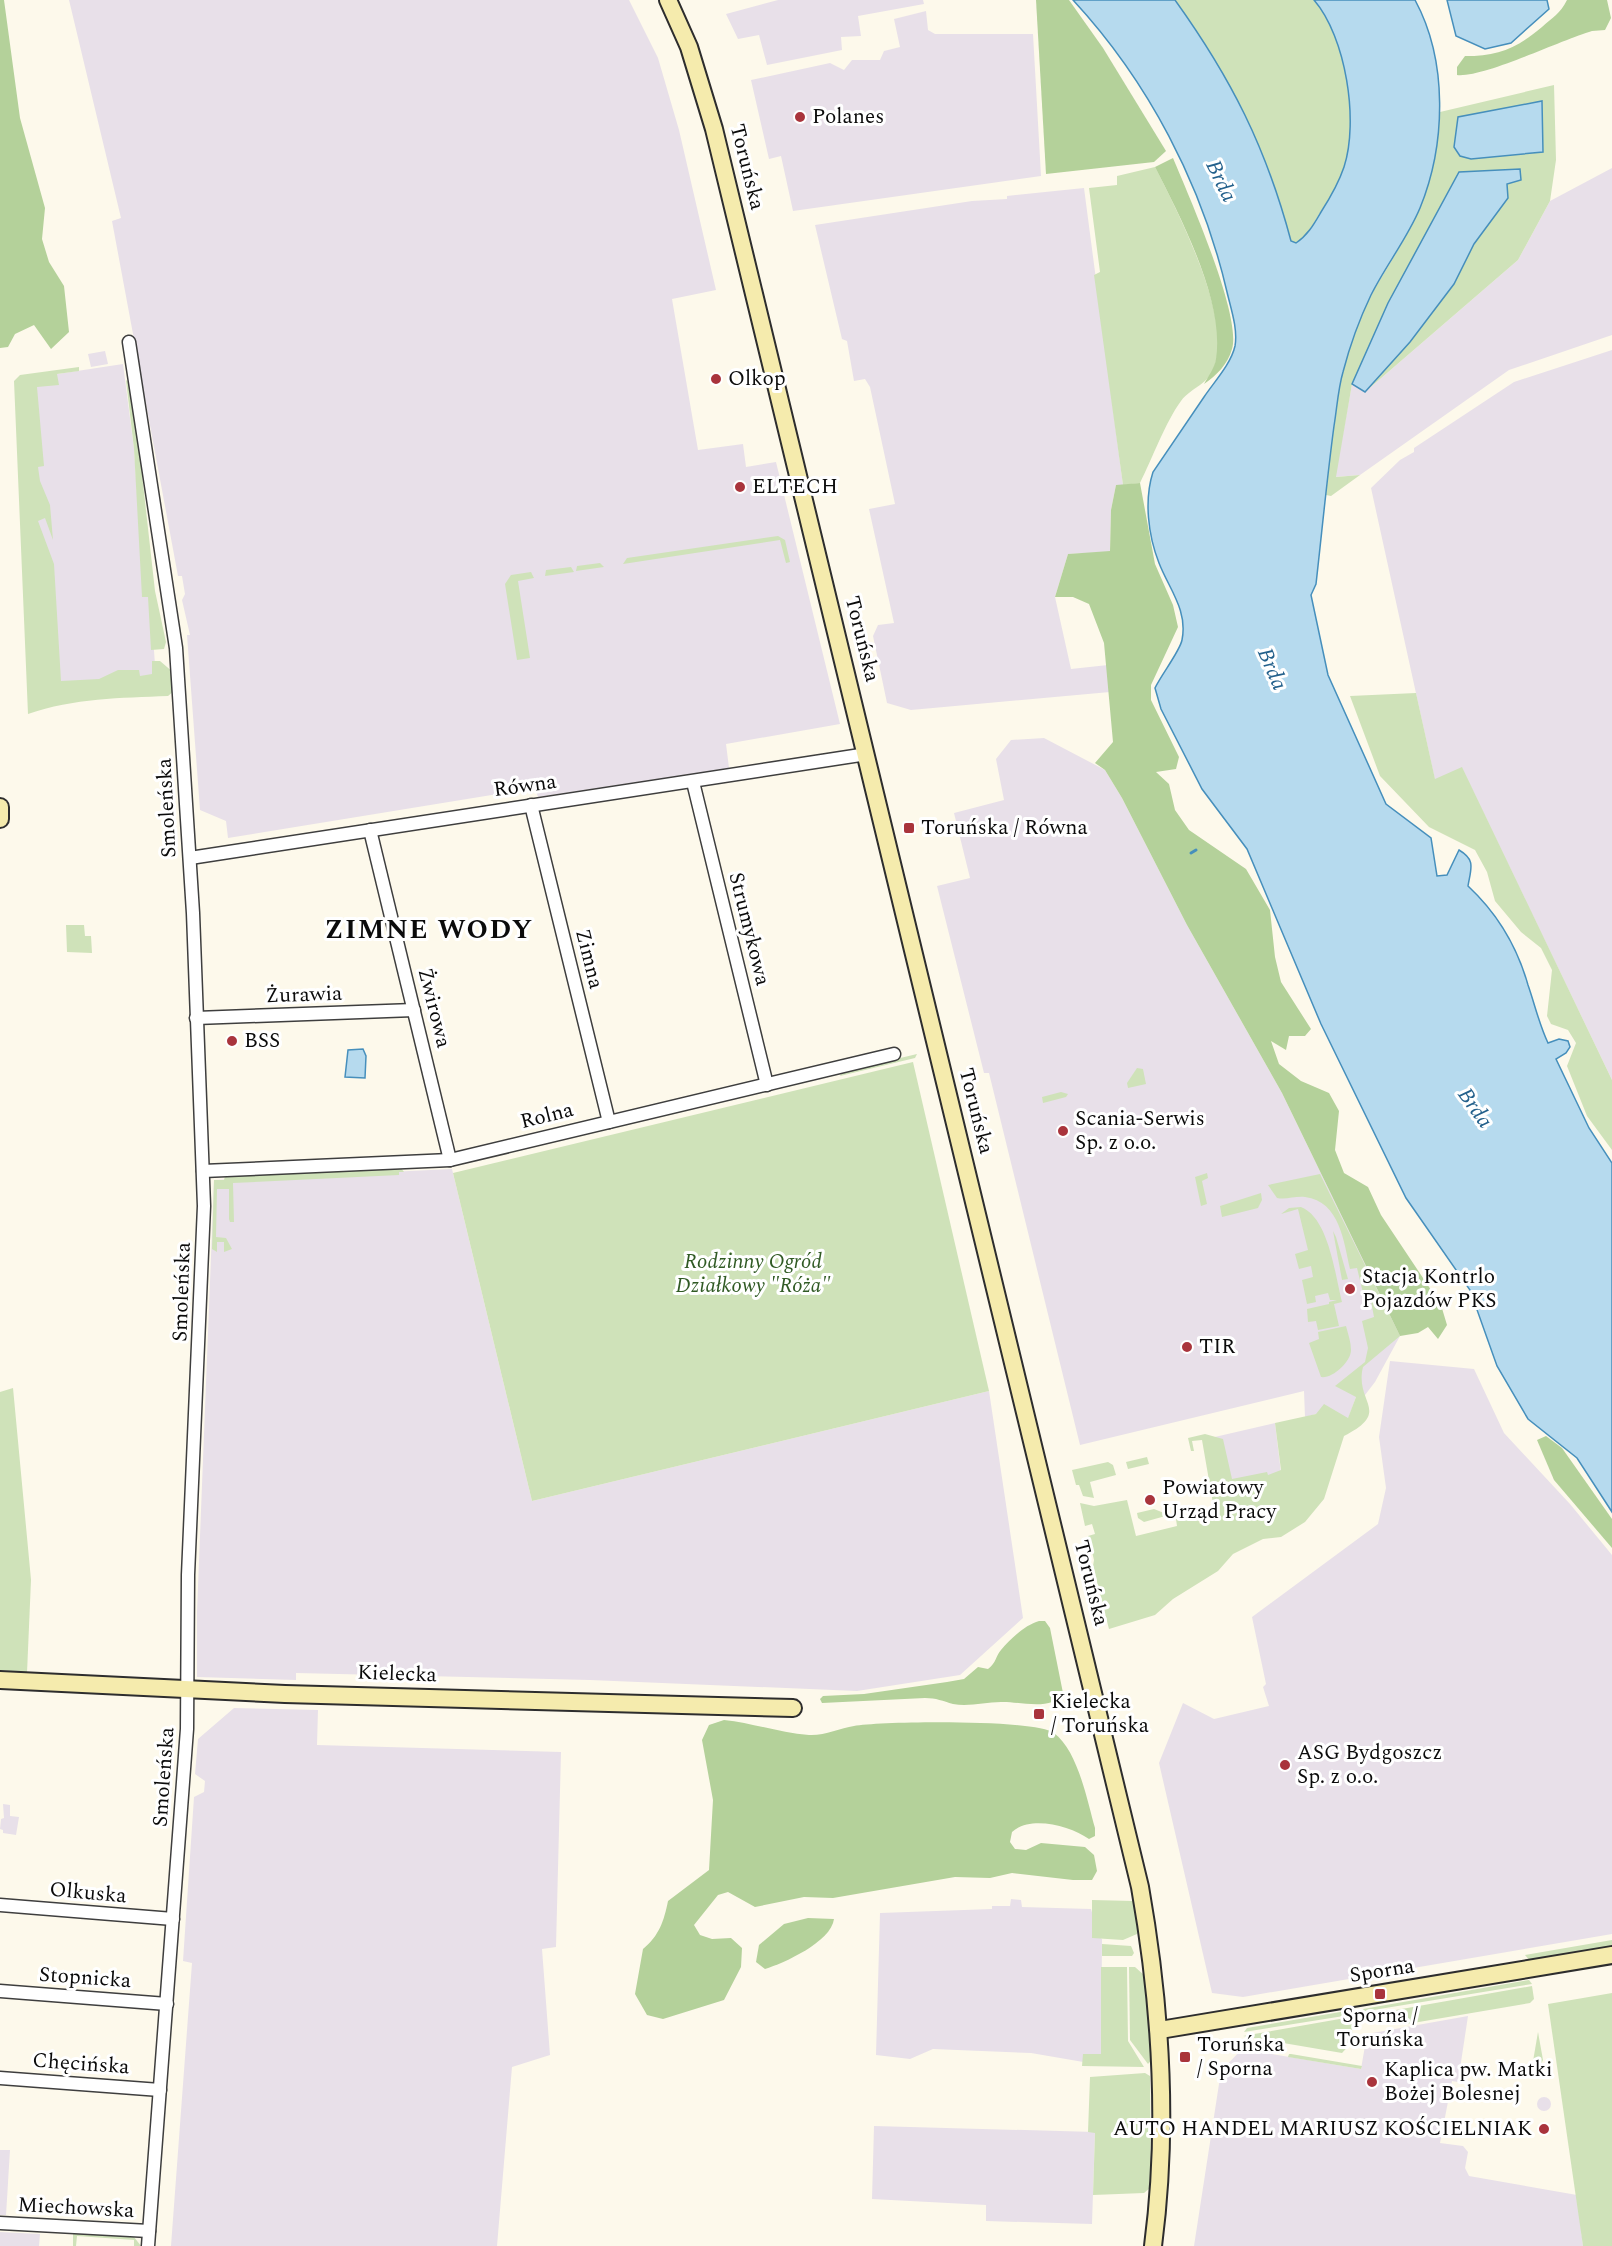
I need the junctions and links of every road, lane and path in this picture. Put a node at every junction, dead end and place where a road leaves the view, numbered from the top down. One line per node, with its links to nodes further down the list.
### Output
1 (668, 0): 3 (street, Toruńska)
2 (129, 342): 9 (street, Smoleńska)
3 (867, 754): 4 (street, Równa); 25 (street, Toruńska)
4 (693, 782): 5 (street, Równa); 13 (street, Strumykowa)
5 (531, 805): 8 (street, Równa); 14 (street, Zimna)
6 (0, 807): 7 (street)
7 (0, 819)
8 (370, 830): 9 (street, Równa); 10 (street, Żwirowa)
9 (190, 858): 11 (street, Smoleńska)
10 (414, 1010): 11 (street, Żurawia); 15 (street, Żwirowa)
11 (196, 1018): 16 (street, Smoleńska)
12 (894, 1054): 13 (street, Rolna)
13 (767, 1085): 14 (street, Rolna)
14 (609, 1122): 15 (street, Rolna)
15 (450, 1160): 16 (street, Rolna)
16 (203, 1171): 18 (street, Smoleńska)
17 (0, 1680): 18 (street, Kielecka)
18 (187, 1688): 19 (street, Kielecka); 21 (street, Smoleńska)
19 (793, 1708)
20 (0, 1905): 21 (street, Olkuska)
21 (173, 1919): 24 (street, Smoleńska)
22 (1612, 1955): 25 (street, Sporna)
23 (0, 1991): 24 (street, Stopnicka)
24 (167, 2004): 27 (street, Smoleńska)
25 (1160, 2030): 31 (street, Toruńska)
26 (0, 2078): 27 (street, Chęcińska)
27 (160, 2090): 29 (street, Smoleńska)
28 (0, 2223): 29 (street, Miechowska)
29 (150, 2231): 30 (street, Smoleńska)
30 (148, 2246)
31 (1153, 2246)

